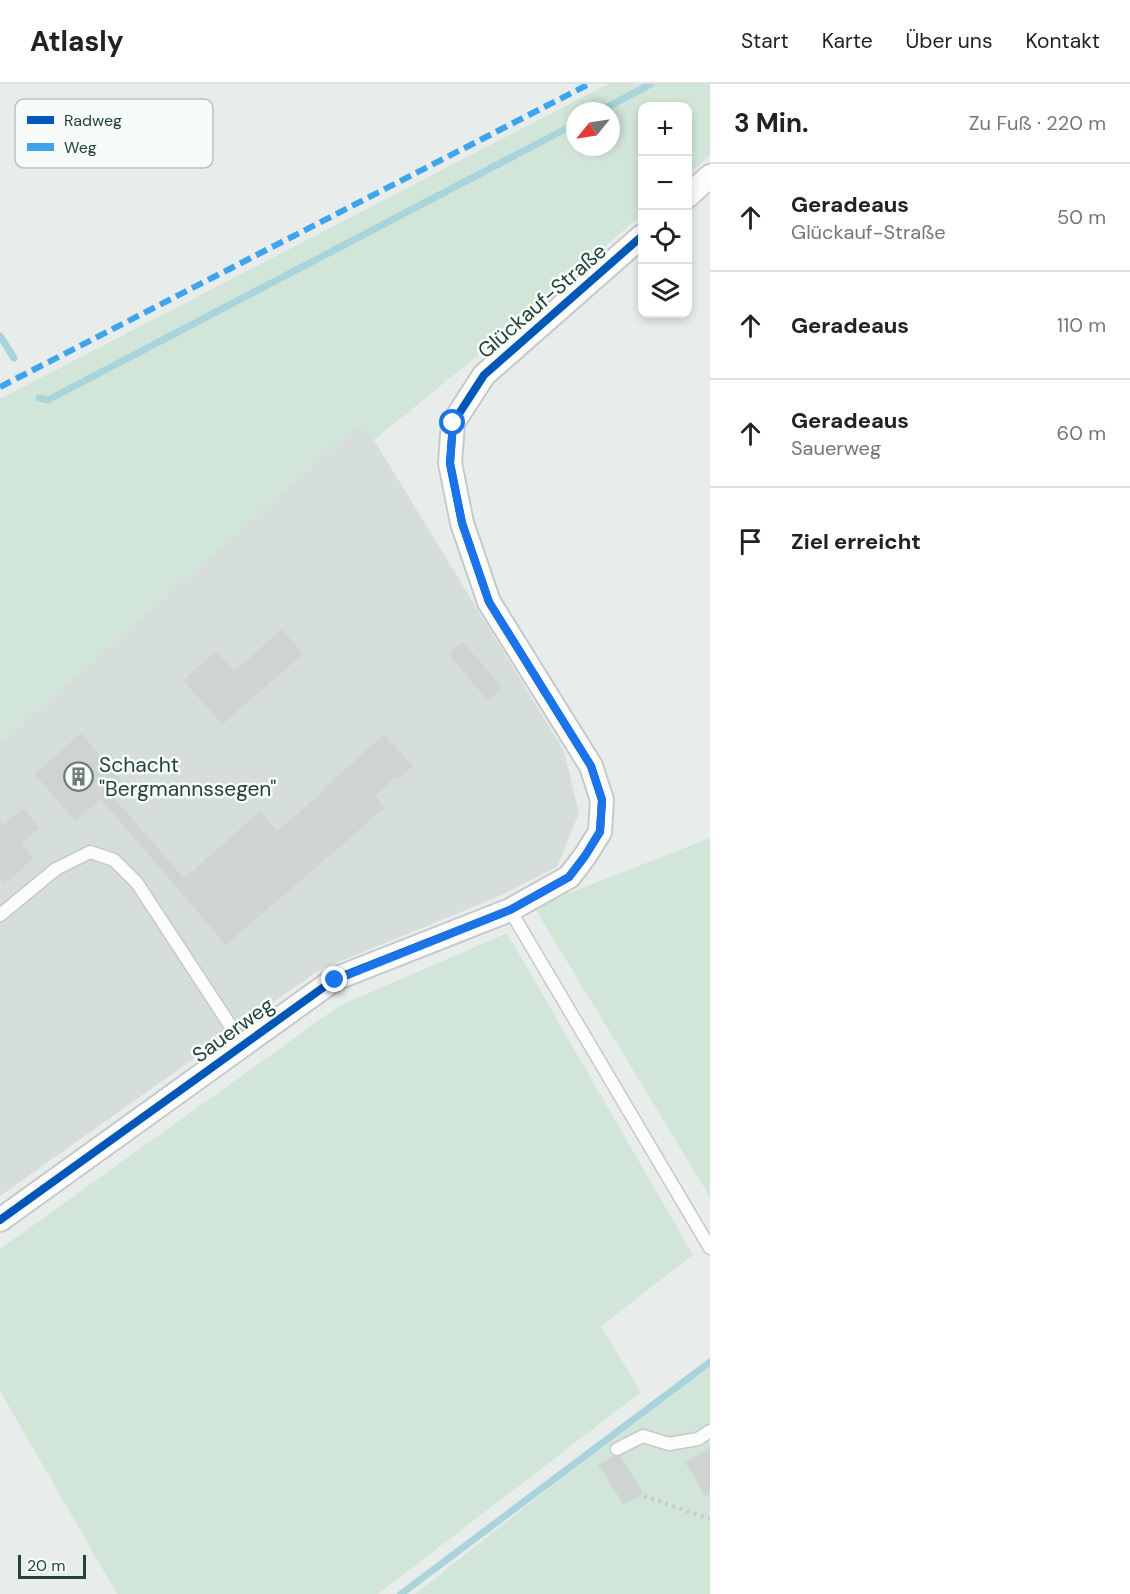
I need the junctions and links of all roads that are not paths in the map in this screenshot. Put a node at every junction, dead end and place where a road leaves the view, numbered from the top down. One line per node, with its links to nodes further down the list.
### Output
1 (710, 176): 2 (street)
2 (692, 192)
3 (638, 240): 4 (street, Glückauf-Straße)
4 (510, 910): 6 (street, Sauerweg); 8 (lane)
5 (0, 915): 6 (lane)
6 (243, 1045): 7 (street, Sauerweg)
7 (0, 1220)
8 (710, 1248)
9 (710, 1431): 10 (lane)
10 (617, 1449)

